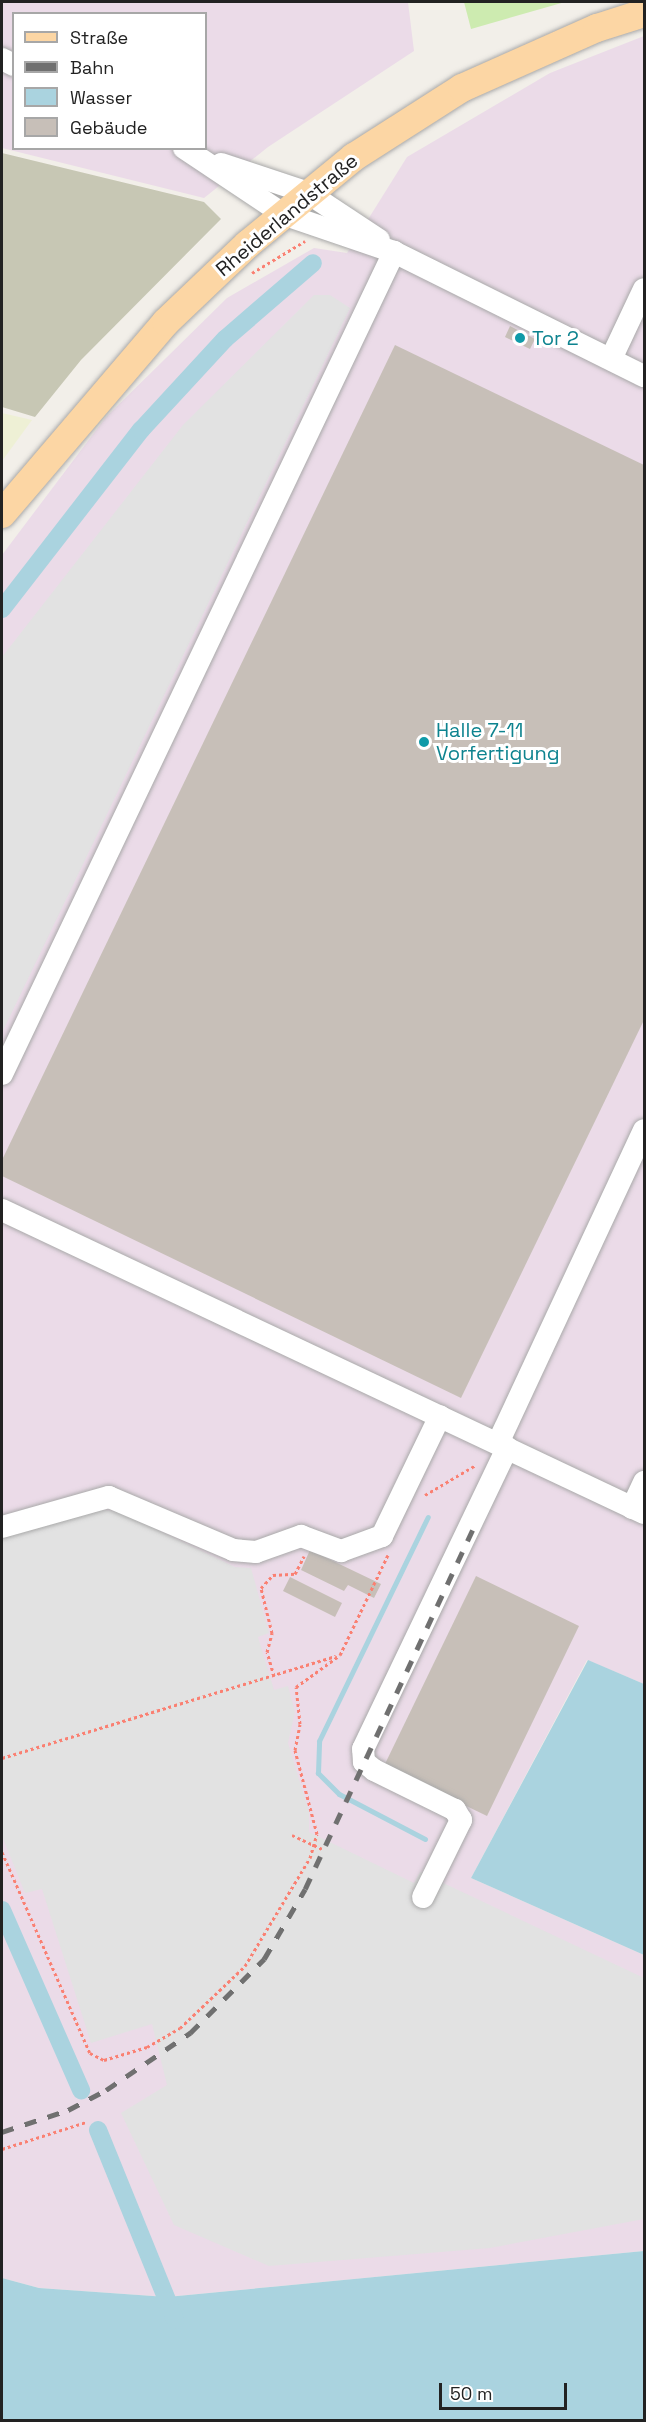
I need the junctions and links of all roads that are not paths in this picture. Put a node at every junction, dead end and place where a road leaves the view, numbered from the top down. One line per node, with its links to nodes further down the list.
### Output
1 (645, 14): 4 (main road, Rheiderlandstraße)
2 (188, 150): 3 (lane)
3 (209, 161): 4 (lane); 5 (lane)
4 (308, 193): 5 (main road, Rheiderlandstraße); 6 (lane)
5 (283, 214): 6 (lane); 10 (main road, Rheiderlandstraße)
6 (394, 252): 8 (lane); 11 (lane)
7 (645, 289): 8 (lane)
8 (611, 359): 9 (lane)
9 (645, 376)
10 (2, 514)
11 (2, 1074)
12 (645, 1130): 15 (lane)
13 (2, 1210): 14 (lane)
14 (440, 1416): 15 (lane); 18 (lane)
15 (502, 1446): 17 (lane); 19 (lane)
16 (645, 1482): 17 (lane)
17 (638, 1510)
18 (2, 1527)
19 (423, 1897)

